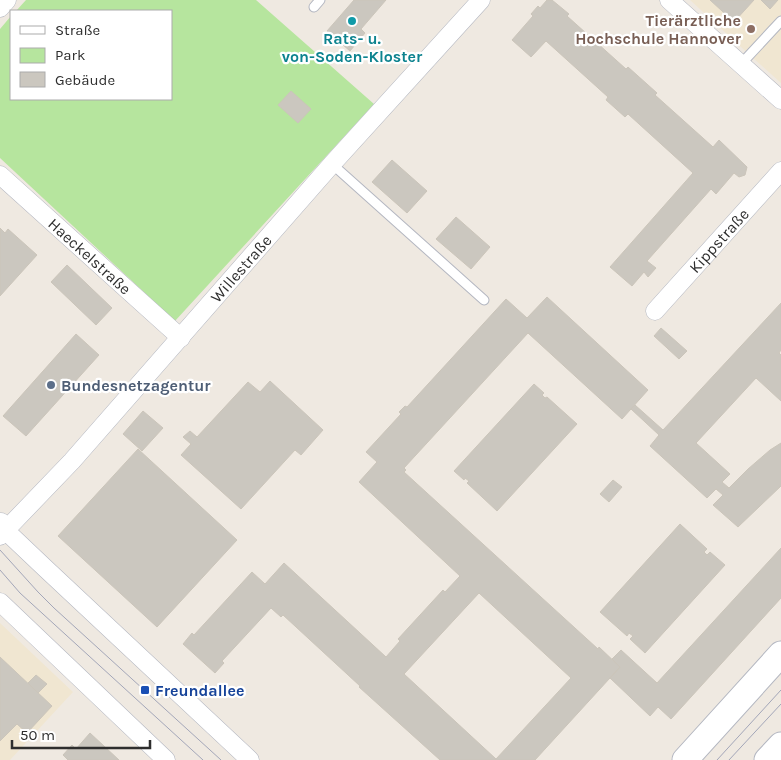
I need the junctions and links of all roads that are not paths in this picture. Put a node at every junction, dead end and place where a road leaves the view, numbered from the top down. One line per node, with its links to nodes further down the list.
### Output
1 (7, 0): 4 (street)
2 (481, 0): 8 (street, Willestraße)
3 (669, 0): 6 (street)
4 (0, 8)
5 (781, 22): 6 (lane)
6 (741, 64): 7 (street)
7 (781, 100)
8 (332, 164): 11 (lane); 13 (street, Willestraße)
9 (781, 171): 12 (street, Kippstraße)
10 (0, 174): 13 (street, Haeckelstraße)
11 (484, 300)
12 (655, 311)
13 (181, 338): 14 (street, Willestraße)
14 (2, 529): 19 (street)
15 (0, 602): 18 (street)
16 (781, 654): 20 (main road)
17 (781, 745): 21 (main road)
18 (159, 758)
19 (250, 760)
20 (685, 760)
21 (767, 760)

